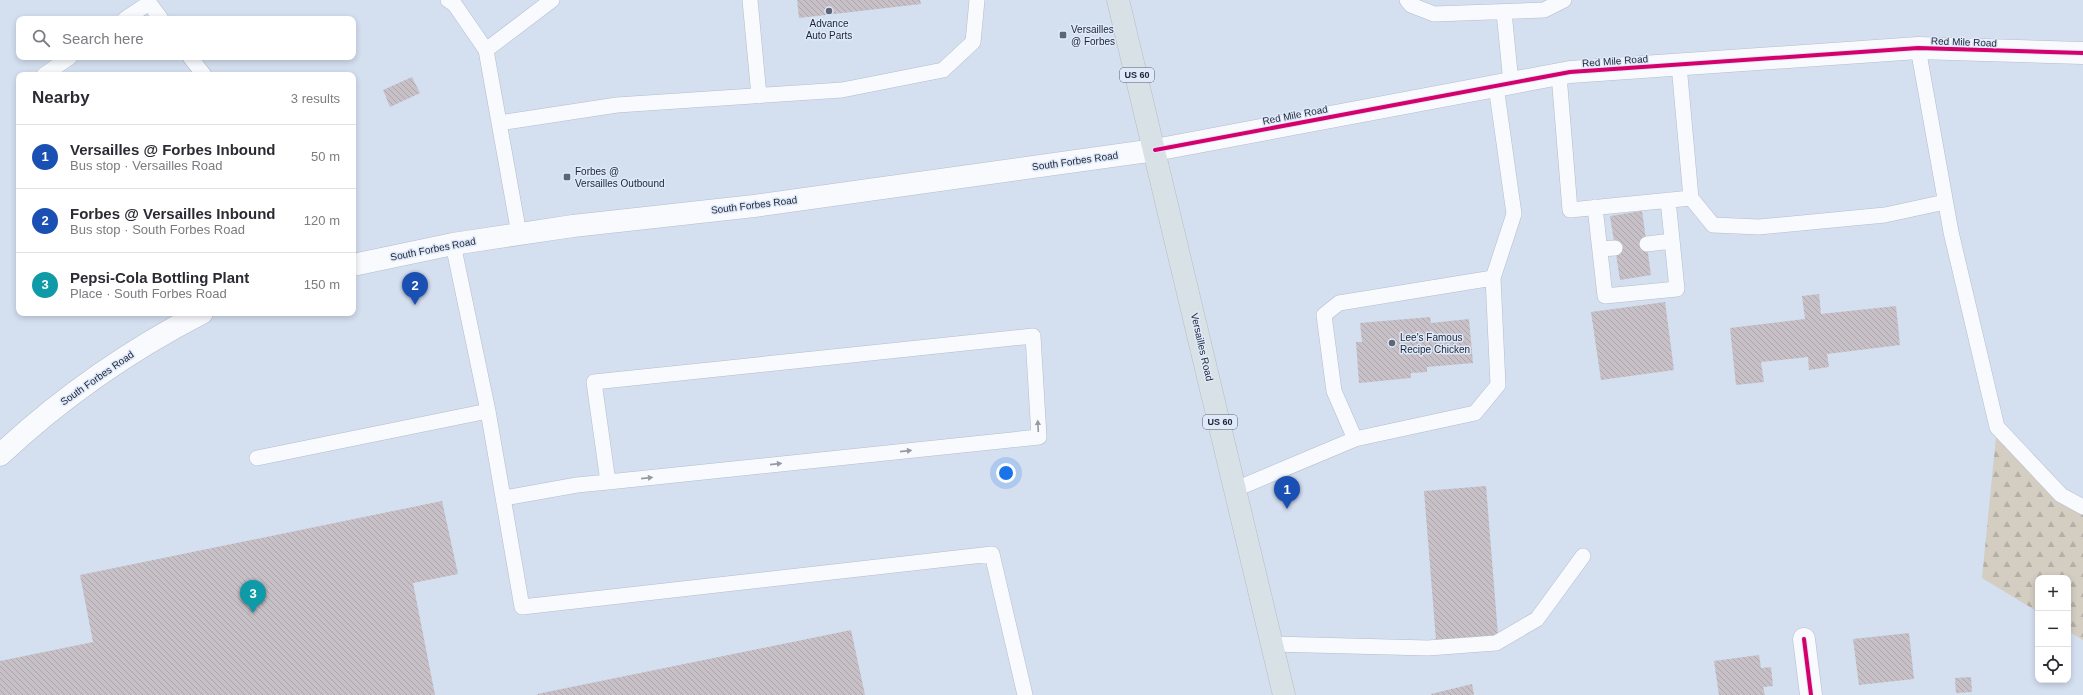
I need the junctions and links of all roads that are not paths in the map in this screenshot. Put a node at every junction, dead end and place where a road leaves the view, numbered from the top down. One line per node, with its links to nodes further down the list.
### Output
1 (448, 0): 13 (lane)
2 (552, 0): 13 (lane)
3 (750, 0): 22 (lane)
4 (977, 0): 22 (lane)
5 (1118, 0): 24 (main road, Versailles Road / US 60)
6 (1407, 0): 9 (lane)
7 (1564, 0): 9 (lane)
8 (148, 1): 10 (lane); 11 (lane)
9 (1504, 12): 21 (lane)
10 (129, 16)
11 (159, 16)
12 (1918, 48): 14 (main road, Red Mile Road); 17 (main road, Red Mile Road); 27 (lane)
13 (486, 50): 23 (lane)
14 (2083, 53)
15 (66, 60): 18 (lane)
16 (192, 60): 19 (lane)
17 (1679, 65): 20 (main road, Red Mile Road); 25 (lane)
18 (48, 72)
19 (202, 72)
20 (1559, 75): 21 (main road, Red Mile Road); 28 (lane)
21 (1503, 85): 24 (main road, Red Mile Road); 36 (lane)
22 (759, 96): 23 (lane)
23 (499, 123): 29 (lane)
24 (1156, 150): 29 (main road, South Forbes Road); 43 (main road, Versailles Road / US 60)
25 (1691, 198): 26 (lane); 27 (lane)
26 (1668, 200): 28 (lane); 30 (lane)
27 (1945, 202): 45 (lane)
28 (1595, 208): 34 (lane)
29 (519, 234): 31 (main road, South Forbes Road)
30 (1672, 241): 32 (lane); 34 (lane)
31 (453, 244): 35 (main road, South Forbes Road); 38 (lane)
32 (1647, 244)
33 (1615, 248): 34 (lane)
34 (1600, 249)
35 (356, 264)
36 (1494, 278): 39 (lane); 39 (lane)
37 (196, 316): 40 (main road, South Forbes Road)
38 (488, 411): 41 (lane); 44 (lane)
39 (1355, 439): 43 (lane)
40 (0, 455)
41 (257, 458)
42 (608, 482): 42 (lane, one-way to 42); 44 (lane)
43 (1236, 489): 48 (main road, Versailles Road / US 60)
44 (504, 498): 49 (lane)
45 (2083, 508)
46 (1583, 556): 48 (lane)
47 (1804, 639): 51 (main road)
48 (1272, 644): 50 (main road, Versailles Road / US 60)
49 (1025, 695)
50 (1284, 695)
51 (1811, 695)

